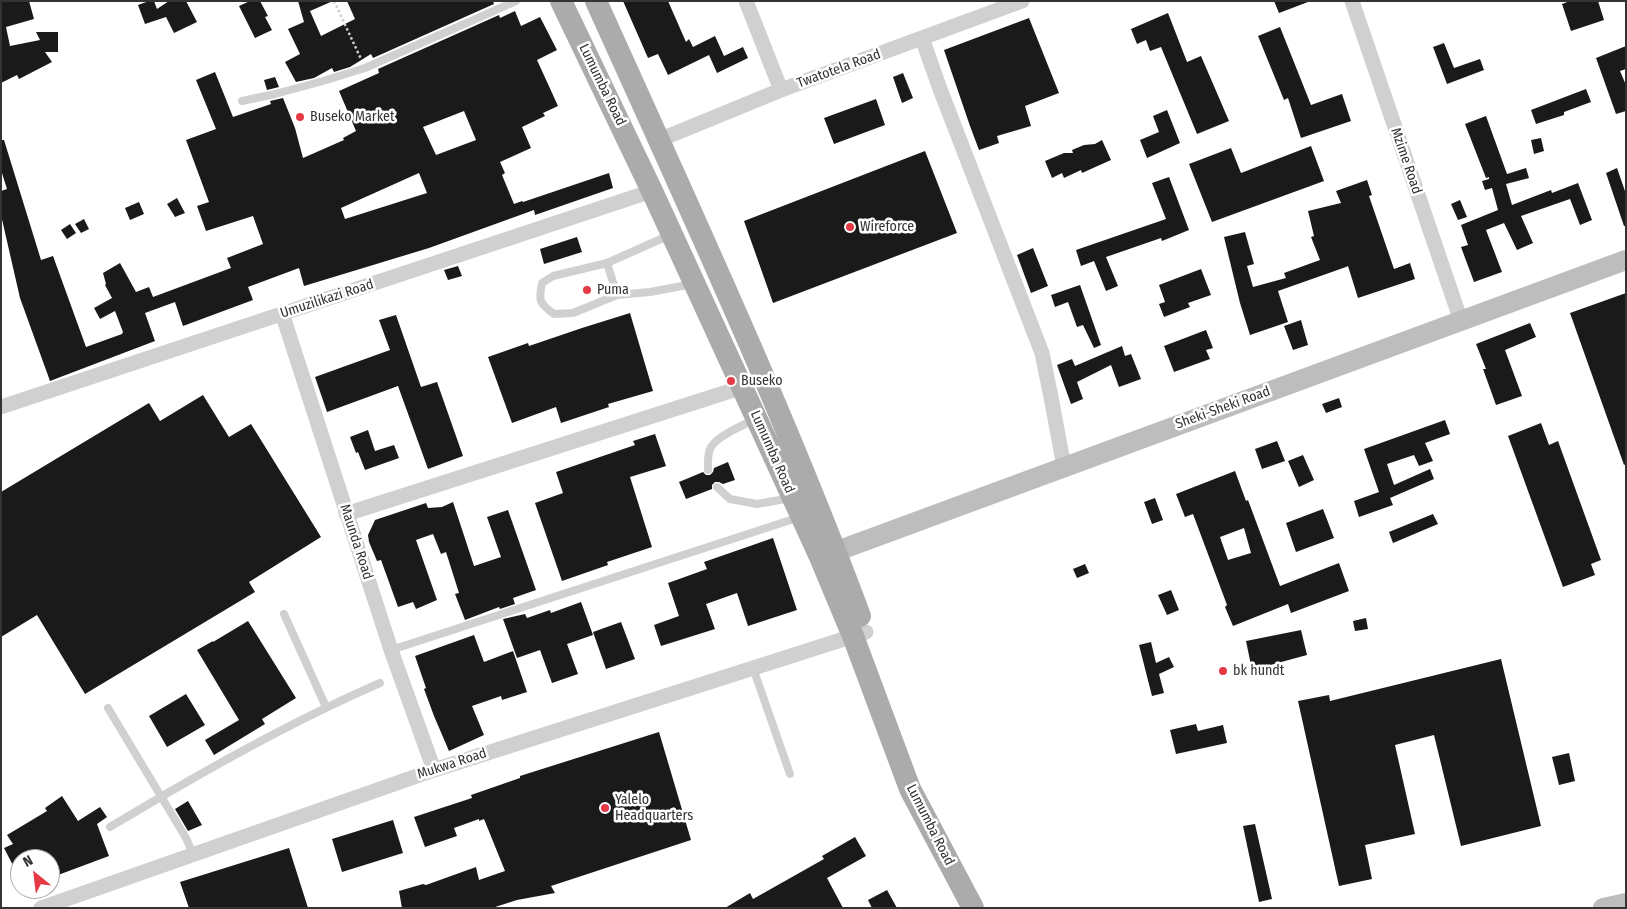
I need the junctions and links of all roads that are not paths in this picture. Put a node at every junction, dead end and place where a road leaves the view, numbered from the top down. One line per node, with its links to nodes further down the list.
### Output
1 (516, 1): 9 (lane)
2 (561, 1): 11 (main road, Lumumba Road)
3 (596, 1): 10 (main road, Lumumba Road)
4 (746, 1): 8 (street)
5 (1022, 1): 7 (street, Twatotela Road)
6 (1352, 1): 18 (street, Mzime Road)
7 (922, 38): 8 (street, Twatotela Road); 22 (street)
8 (781, 90): 10 (street, Twatotela Road)
9 (242, 101)
10 (659, 140): 27 (main road, Lumumba Road)
11 (652, 191): 12 (main road, Lumumba Road); 17 (street, Umuzilikazi Road)
12 (672, 234): 14 (lane); 15 (main road, Lumumba Road)
13 (1626, 260): 18 (street, Sheki-Sheki Road)
14 (608, 263): 16 (lane); 16 (lane)
15 (695, 283): 16 (lane); 19 (main road, Lumumba Road)
16 (617, 295)
17 (282, 313): 20 (street, Umuzilikazi Road); 26 (street, Maunda Road)
18 (1461, 321): 22 (street, Sheki-Sheki Road)
19 (743, 387): 21 (main road, Lumumba Road); 26 (street)
20 (1, 407)
21 (758, 419): 23 (lane); 25 (main road, Lumumba Road)
22 (1064, 467): 27 (street, Sheki-Sheki Road)
23 (708, 470)
24 (716, 487): 25 (lane)
25 (797, 507): 27 (main road, Lumumba Road); 30 (lane)
26 (346, 514): 30 (street, Maunda Road)
27 (828, 554): 29 (main road, Lumumba Road)
28 (284, 614): 33 (lane)
29 (859, 634): 31 (street, Mukwa Road); 42 (main road, Lumumba Road); 43 (main road, Lumumba Road)
30 (391, 650): 35 (street, Maunda Road)
31 (753, 668): 35 (street, Mukwa Road); 36 (lane)
32 (380, 683): 33 (lane)
33 (326, 707): 37 (lane)
34 (108, 708): 37 (lane)
35 (434, 770): 39 (street, Mukwa Road)
36 (790, 774)
37 (161, 797): 38 (lane); 39 (lane)
38 (110, 827)
39 (193, 854): 41 (street, Mukwa Road)
40 (1626, 903): 44 (street)
41 (41, 908)
42 (973, 908)
43 (986, 908)
44 (1603, 908)

